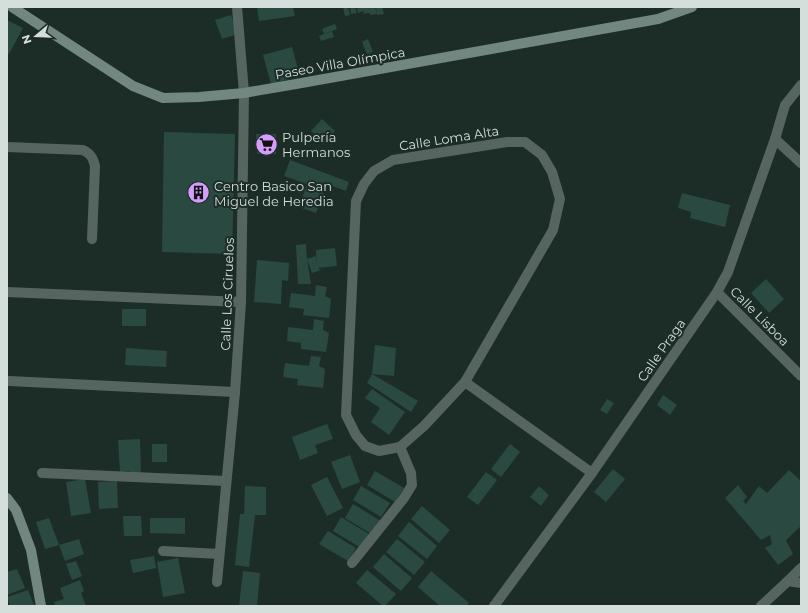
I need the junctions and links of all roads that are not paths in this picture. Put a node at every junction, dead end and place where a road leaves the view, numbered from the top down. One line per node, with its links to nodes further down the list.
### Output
1 (12, 7): 5 (main road, Paseo Villa Olímpica)
2 (237, 7): 5 (street, Calle Los Ciruelos)
3 (692, 7): 5 (main road, Paseo Villa Olímpica)
4 (801, 85): 6 (street, Calle Praga)
5 (244, 93): 12 (street, Calle Los Ciruelos)
6 (775, 139): 8 (street); 11 (street, Calle Praga)
7 (7, 147): 9 (street)
8 (801, 163)
9 (92, 239)
10 (7, 292): 12 (street)
11 (717, 292): 13 (street, Calle Lisboa); 19 (street, Calle Praga)
12 (241, 302): 16 (street, Calle Los Ciruelos)
13 (801, 376)
14 (9, 381): 16 (street)
15 (464, 382): 17 (street, Calle Loma Alta); 17 (street, Calle Loma Alta); 19 (street)
16 (235, 392): 20 (street, Calle Los Ciruelos)
17 (400, 447): 24 (street)
18 (42, 473): 20 (street)
19 (592, 473): 30 (street, Calle Praga)
20 (226, 481): 23 (street, Calle Los Ciruelos)
21 (7, 498): 29 (main road)
22 (164, 551): 23 (street)
23 (219, 554): 26 (street, Calle Los Ciruelos)
24 (352, 562)
25 (801, 568): 27 (street)
26 (217, 582)
27 (788, 582): 28 (street); 31 (street)
28 (801, 583)
29 (41, 606)
30 (494, 606)
31 (761, 606)

